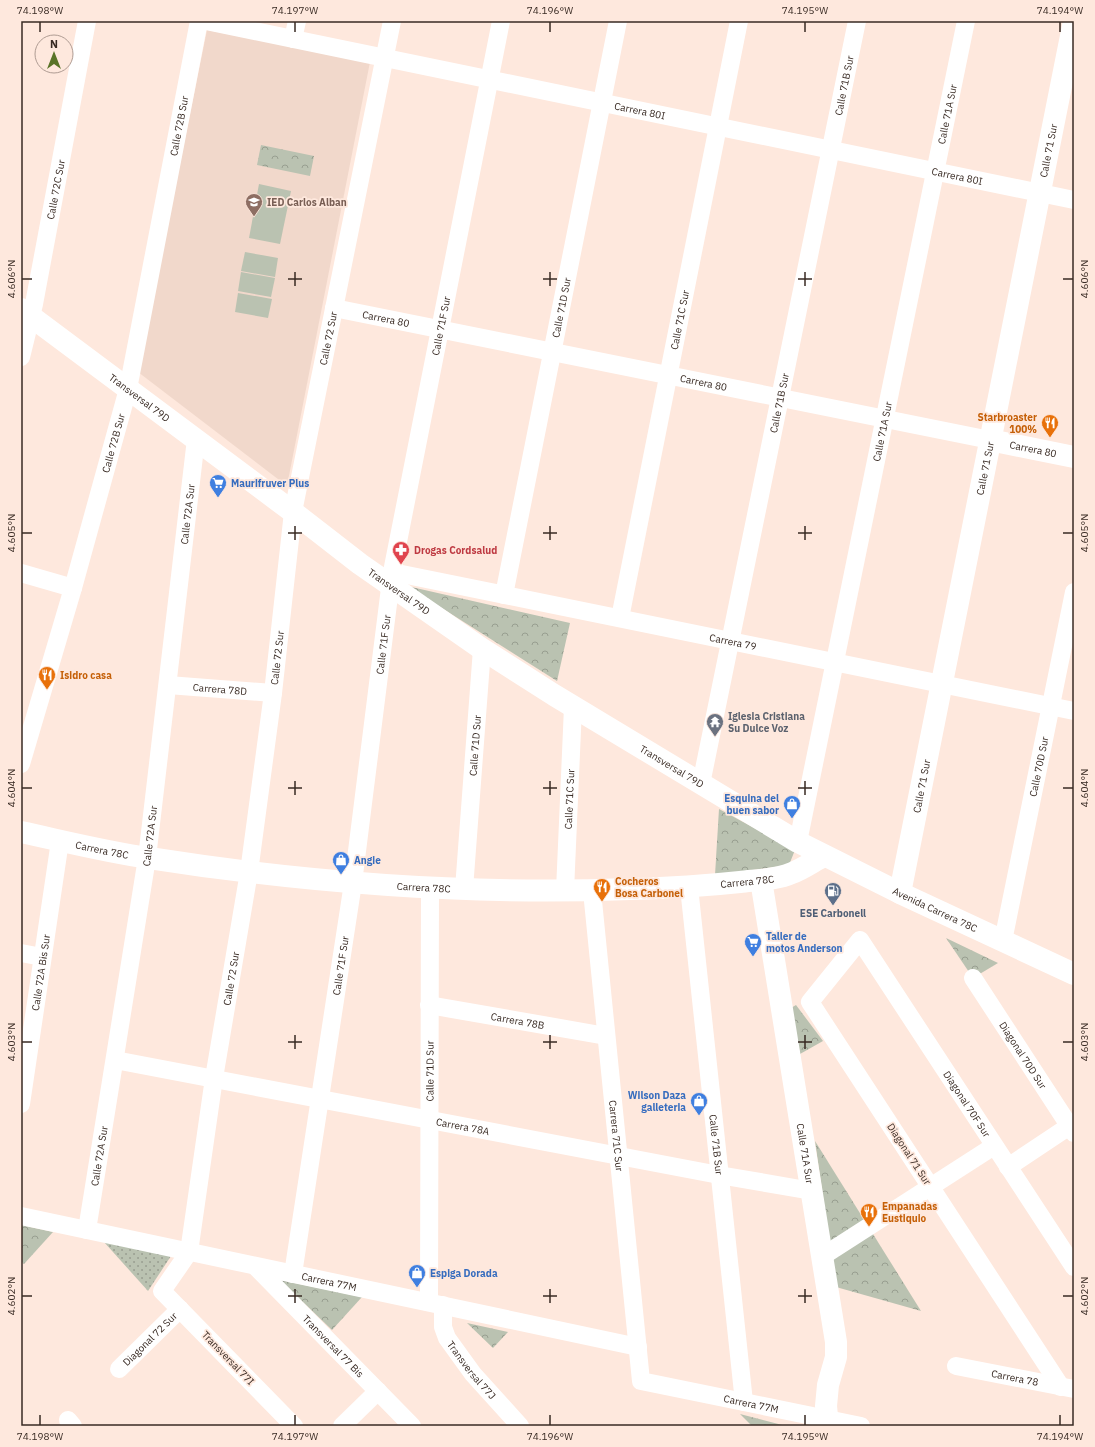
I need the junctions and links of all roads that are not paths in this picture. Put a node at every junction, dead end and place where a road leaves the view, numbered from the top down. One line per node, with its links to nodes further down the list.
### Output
1 (87, 21): 22 (street, Calle 72C Sur)
2 (199, 21): 27 (street, Calle 72B Sur)
3 (206, 21): 12 (street, Carrera 80I)
4 (297, 21): 12 (street)
5 (392, 21): 13 (street, Calle 72 Sur)
6 (502, 21): 14 (street, Calle 71F Sur)
7 (618, 21): 15 (street, Calle 71D Sur)
8 (739, 21): 16 (street, Calle 71C Sur)
9 (857, 21): 17 (street, Calle 71B Sur)
10 (966, 21): 18 (street, Calle 71A Sur)
11 (1074, 21): 19 (street, Calle 71 Sur)
12 (293, 39): 13 (street, Carrera 80I)
13 (385, 58): 14 (street, Carrera 80I); 21 (street, Calle 72 Sur)
14 (490, 79): 15 (street, Carrera 80I); 23 (street, Calle 71F Sur)
15 (602, 102): 16 (street, Carrera 80I); 24 (street, Calle 71D Sur)
16 (718, 126): 17 (street, Carrera 80I); 26 (street, Calle 71C Sur)
17 (831, 150): 18 (street, Carrera 80I); 28 (street, Calle 71B Sur)
18 (936, 171): 19 (street, Carrera 80I); 29 (street, Calle 71A Sur)
19 (1039, 193): 20 (street, Carrera 80I); 31 (street, Calle 71 Sur)
20 (1074, 200)
21 (334, 308): 23 (street, Carrera 80); 33 (street, Calle 72 Sur)
22 (26, 313): 25 (street, Calle 72C Sur); 27 (street, Transversal 79D)
23 (440, 329): 24 (street, Carrera 80); 35 (street, Calle 71F Sur)
24 (552, 352): 26 (street, Carrera 80); 38 (street, Calle 71D Sur)
25 (21, 357)
26 (668, 375): 28 (street, Carrera 80); 39 (street, Calle 71C Sur)
27 (128, 389): 30 (street, Transversal 79D); 36 (street, Calle 72B Sur)
28 (780, 397): 29 (street, Carrera 80); 40 (street, Calle 71B Sur)
29 (885, 419): 31 (street, Carrera 80); 42 (street, Calle 71A Sur)
30 (196, 439): 33 (street, Transversal 79D); 44 (street, Calle 72A Sur)
31 (990, 440): 32 (street, Carrera 80); 43 (street, Calle 71 Sur)
32 (1074, 457)
33 (293, 512): 35 (street, Transversal 79D); 45 (street, Calle 72 Sur)
34 (21, 573): 36 (street)
35 (391, 578): 38 (street, Carrera 79); 41 (street, Transversal 79D); 58 (street, Calle 71F Sur)
36 (73, 588): 49 (street, Calle 72B Sur)
37 (1074, 592): 47 (street, Calle 70D Sur)
38 (504, 595): 39 (street, Carrera 79)
39 (620, 618): 40 (street, Carrera 79)
40 (730, 641): 42 (street, Carrera 79); 50 (street, Calle 71B Sur)
41 (482, 649): 46 (street, Transversal 79D); 61 (street, Calle 71D Sur)
42 (835, 662): 43 (street, Carrera 79); 53 (street, Calle 71A Sur)
43 (941, 684): 47 (street, Carrera 79); 64 (street, Calle 71 Sur)
44 (168, 685): 45 (street, Carrera 78D); 55 (street, Calle 72A Sur)
45 (272, 693): 56 (street, Calle 72 Sur)
46 (573, 707): 50 (street, Transversal 79D); 62 (street, Calle 71C Sur)
47 (1050, 707): 48 (street, Carrera 79); 65 (street, Calle 70D Sur)
48 (1074, 711)
49 (21, 764)
50 (700, 784): 53 (street, Transversal 79D)
51 (21, 832): 52 (street, Carrera 78C)
52 (60, 841): 55 (street, Carrera 78C); 67 (street, Calle 72A Bis Sur)
53 (798, 842): 54 (street, Avenida Carrera 78C)
54 (824, 856): 57 (street, Carrera 78C); 64 (street, Avenida Carrera 78C)
55 (147, 858): 56 (street, Carrera 78C); 73 (street, Calle 72A Sur)
56 (249, 872): 58 (street, Carrera 78C); 74 (street, Calle 72 Sur)
57 (761, 880): 59 (street, Carrera 78C); 84 (street, Calle 71A Sur)
58 (353, 883): 60 (street, Carrera 78C); 75 (street, Calle 71F Sur)
59 (688, 887): 63 (street, Carrera 78C); 82 (street, Calle 71B Sur)
60 (430, 889): 61 (street, Carrera 78C); 71 (street, Calle 71D Sur)
61 (464, 889): 62 (street, Carrera 78C)
62 (565, 891): 63 (street, Carrera 78C)
63 (592, 891): 72 (street, Carrera 71C Sur)
64 (900, 893): 65 (street, Avenida Carrera 78C)
65 (1003, 941): 68 (street, Avenida Carrera 78C)
66 (21, 953): 67 (street)
67 (42, 958): 76 (street, Calle 72A Bis Sur)
68 (1074, 974)
69 (973, 978): 78 (street, Diagonal 70D Sur)
70 (810, 1002): 79 (street, Diagonal 70F Sur); 83 (street, Diagonal 71 Sur)
71 (429, 1005): 72 (street, Carrera 78B); 77 (street, Calle 71D Sur)
72 (606, 1036): 80 (street, Carrera 71C Sur)
73 (115, 1060): 74 (street, Carrera 78A); 86 (street, Calle 72A Sur)
74 (214, 1078): 75 (street, Carrera 78A); 87 (street, Calle 72 Sur)
75 (320, 1098): 77 (street, Carrera 78A); 91 (street, Calle 71F Sur)
76 (21, 1104)
77 (429, 1119): 80 (street, Carrera 78A); 93 (street, Calle 71D Sur)
78 (1073, 1128): 81 (street)
79 (994, 1146): 81 (street, Diagonal 70F Sur); 83 (street)
80 (618, 1154): 82 (street, Carrera 78A); 95 (street, Carrera 71C Sur)
81 (1008, 1167): 90 (street, Diagonal 70F Sur)
82 (719, 1175): 84 (street, Carrera 78A); 101 (street, Calle 71B Sur)
83 (931, 1187): 88 (street); 99 (street, Diagonal 71 Sur)
84 (812, 1191): 88 (street, Calle 71A Sur)
85 (21, 1216): 86 (street, Carrera 77M)
86 (87, 1230): 87 (street, Carrera 77M)
87 (189, 1252): 89 (street, Carrera 77M); 92 (street, Calle 72 Sur)
88 (823, 1256): 102 (street, Calle 71A Sur)
89 (255, 1266): 91 (street, Carrera 77M); 100 (street, Transversal 77 Bis)
90 (1074, 1268)
91 (293, 1274): 93 (street, Carrera 77M)
92 (162, 1291): 94 (street, Transversal 77I)
93 (436, 1304): 95 (street, Carrera 77M); 106 (street, Transversal 77J)
94 (180, 1309): 97 (street, Diagonal 72 Sur); 103 (street, Transversal 77I)
95 (638, 1347): 98 (street, Carrera 71C Sur)
96 (956, 1366): 99 (street, Carrera 78)
97 (119, 1369)
98 (641, 1381): 101 (street, Carrera 77M)
99 (1068, 1388)
100 (378, 1391): 104 (street); 105 (street, Transversal 77 Bis)
101 (744, 1402): 102 (street, Carrera 77M)
102 (828, 1422): 107 (street, Carrera 77M)
103 (294, 1426)
104 (342, 1426)
105 (412, 1426)
106 (520, 1426)
107 (861, 1426)

